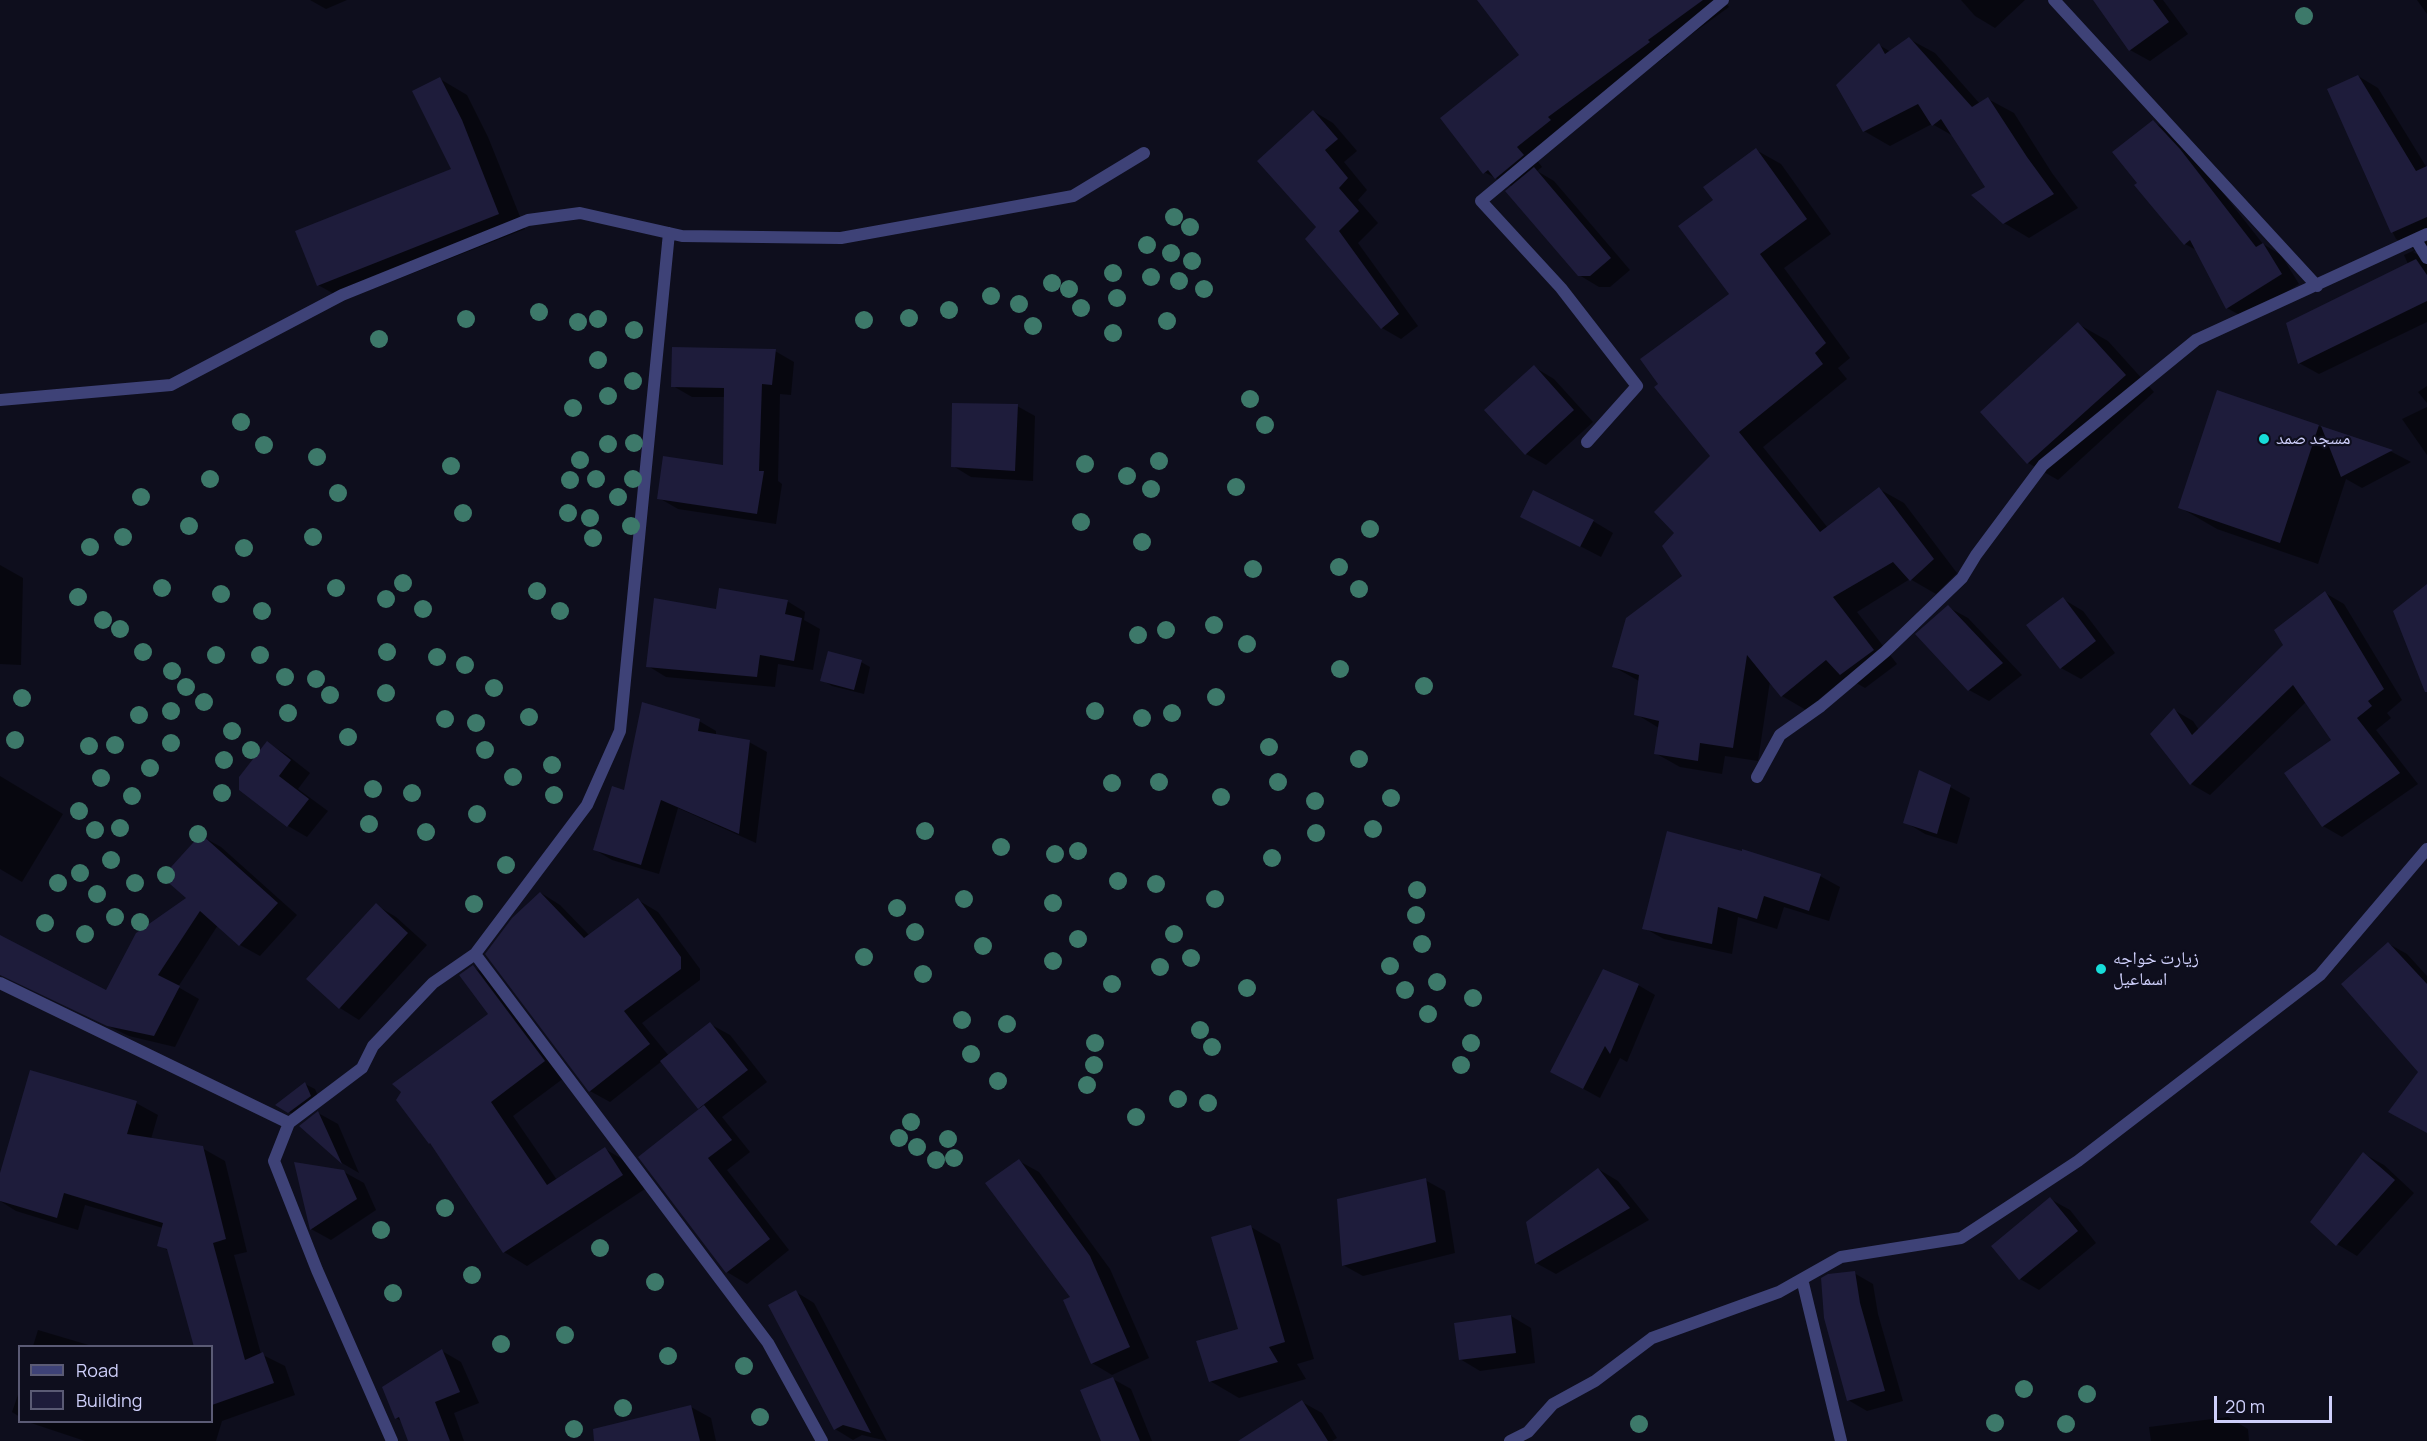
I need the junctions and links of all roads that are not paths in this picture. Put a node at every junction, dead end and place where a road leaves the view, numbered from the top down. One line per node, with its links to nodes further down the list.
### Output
1 (1724, 0): 9 (street)
2 (2055, 0): 7 (street)
3 (1144, 153): 4 (street)
4 (669, 232): 8 (street); 12 (street)
5 (2421, 237): 6 (street); 7 (street)
6 (2427, 258)
7 (2317, 286): 10 (street)
8 (0, 400)
9 (1587, 442)
10 (1757, 777)
11 (2427, 849): 15 (street)
12 (475, 954): 14 (street); 17 (street)
13 (0, 983): 14 (street)
14 (289, 1123): 16 (street)
15 (1802, 1279): 18 (street); 19 (street)
16 (392, 1441)
17 (822, 1441)
18 (1510, 1441)
19 (1841, 1441)

